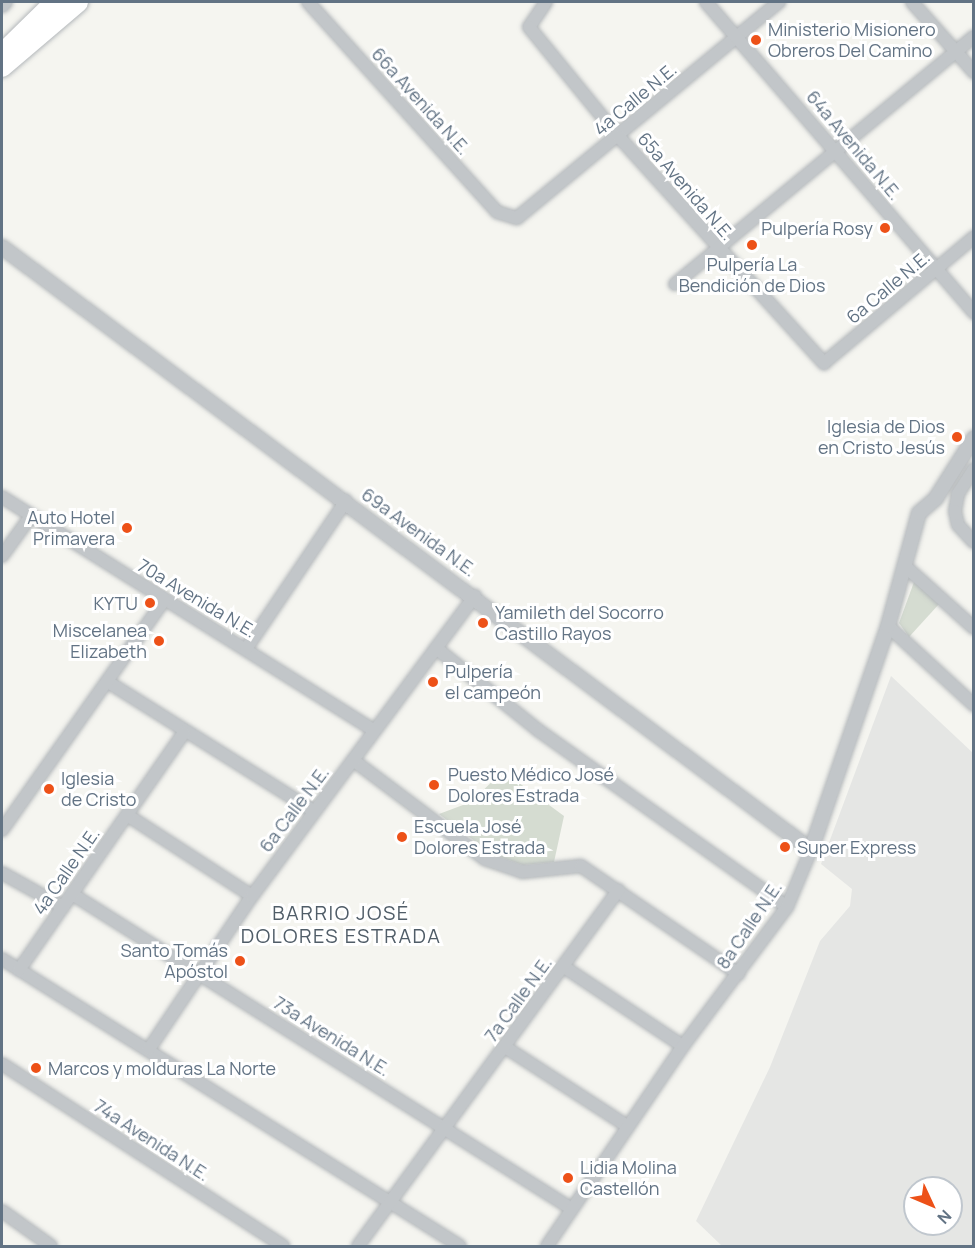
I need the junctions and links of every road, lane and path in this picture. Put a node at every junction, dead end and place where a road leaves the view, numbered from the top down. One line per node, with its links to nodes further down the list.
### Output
1 (5, 2): 10 (street)
2 (45, 2): 13 (highway)
3 (55, 2): 15 (highway)
4 (78, 2): 16 (highway)
5 (308, 2): 20 (street, 66a Avenida N.E.)
6 (546, 2): 18 (street, 65a Avenida N.E.)
7 (706, 2): 11 (street, 64a Avenida N.E.)
8 (779, 2): 11 (street, 4a Calle N.E.)
9 (912, 2): 14 (street)
10 (2, 5)
11 (737, 37): 18 (street, 4a Calle N.E.); 19 (street, 64a Avenida N.E.)
12 (974, 37): 14 (street)
13 (2, 40)
14 (956, 52): 17 (street); 19 (street)
15 (2, 54)
16 (2, 67)
17 (974, 72)
18 (618, 136): 20 (street, 4a Calle N.E.); 23 (street, 65a Avenida N.E.)
19 (839, 152): 23 (street); 24 (street, 64a Avenida N.E.)
20 (512, 218)
21 (974, 237): 24 (street, 6a Calle N.E.)
22 (2, 247): 31 (street, 69a Avenida N.E.)
23 (718, 249): 25 (street); 27 (street, 65a Avenida N.E.)
24 (936, 270): 26 (street, 64a Avenida N.E.); 27 (street, 6a Calle N.E.)
25 (675, 284)
26 (974, 313)
27 (824, 363)
28 (974, 438): 35 (street, 8a Calle N.E.)
29 (974, 469): 33 (street)
30 (2, 497): 32 (street, 70a Avenida N.E.)
31 (346, 501): 36 (street, 69a Avenida N.E.); 41 (street)
32 (31, 516): 34 (street); 37 (street, 70a Avenida N.E.)
33 (974, 542)
34 (2, 556)
35 (906, 567): 38 (street, 8a Calle N.E.); 39 (street)
36 (475, 596): 40 (street, 6a Calle N.E.); 50 (street, 69a Avenida N.E.)
37 (164, 600): 41 (street, 70a Avenida N.E.); 42 (street)
38 (888, 626): 43 (street); 50 (street, 8a Calle N.E.)
39 (974, 628)
40 (436, 648): 44 (street, 6a Calle N.E.); 55 (street)
41 (246, 649): 44 (street, 70a Avenida N.E.)
42 (108, 682): 45 (street); 49 (street)
43 (974, 705)
44 (373, 730): 46 (street, 6a Calle N.E.)
45 (184, 733): 47 (street); 48 (street, 4a Calle N.E.)
46 (353, 760): 47 (street, 6a Calle N.E.); 52 (street)
47 (314, 812): 54 (street, 6a Calle N.E.)
48 (127, 815): 53 (street, 4a Calle N.E.); 54 (street)
49 (2, 830)
50 (812, 850): 55 (street, 8a Calle N.E.)
51 (2, 873): 56 (street)
52 (620, 890): 58 (street, 7a Calle N.E.); 61 (street)
53 (72, 894): 56 (street, 4a Calle N.E.); 60 (street, 73a Avenida N.E.)
54 (252, 896): 60 (street, 6a Calle N.E.)
55 (787, 907): 61 (street, 8a Calle N.E.)
56 (63, 908): 59 (street, 4a Calle N.E.)
57 (2, 959): 59 (street)
58 (564, 967): 62 (street); 63 (street, 7a Calle N.E.)
59 (20, 970): 64 (street)
60 (200, 973): 64 (street, 6a Calle N.E.); 67 (street, 73a Avenida N.E.)
61 (739, 974): 62 (street, 8a Calle N.E.)
62 (683, 1046): 66 (street, 8a Calle N.E.)
63 (505, 1047): 66 (street); 67 (street, 7a Calle N.E.)
64 (149, 1049): 68 (street)
65 (2, 1064): 73 (street, 74a Avenida N.E.)
66 (627, 1126): 69 (street, 8a Calle N.E.)
67 (445, 1129): 68 (street); 69 (street, 73a Avenida N.E.)
68 (388, 1202): 74 (street); 75 (street)
69 (572, 1209): 76 (street, 8a Calle N.E.)
70 (2, 1211): 71 (street)
71 (33, 1242): 72 (street)
72 (51, 1246)
73 (283, 1246)
74 (358, 1246)
75 (460, 1246)
76 (547, 1246)

